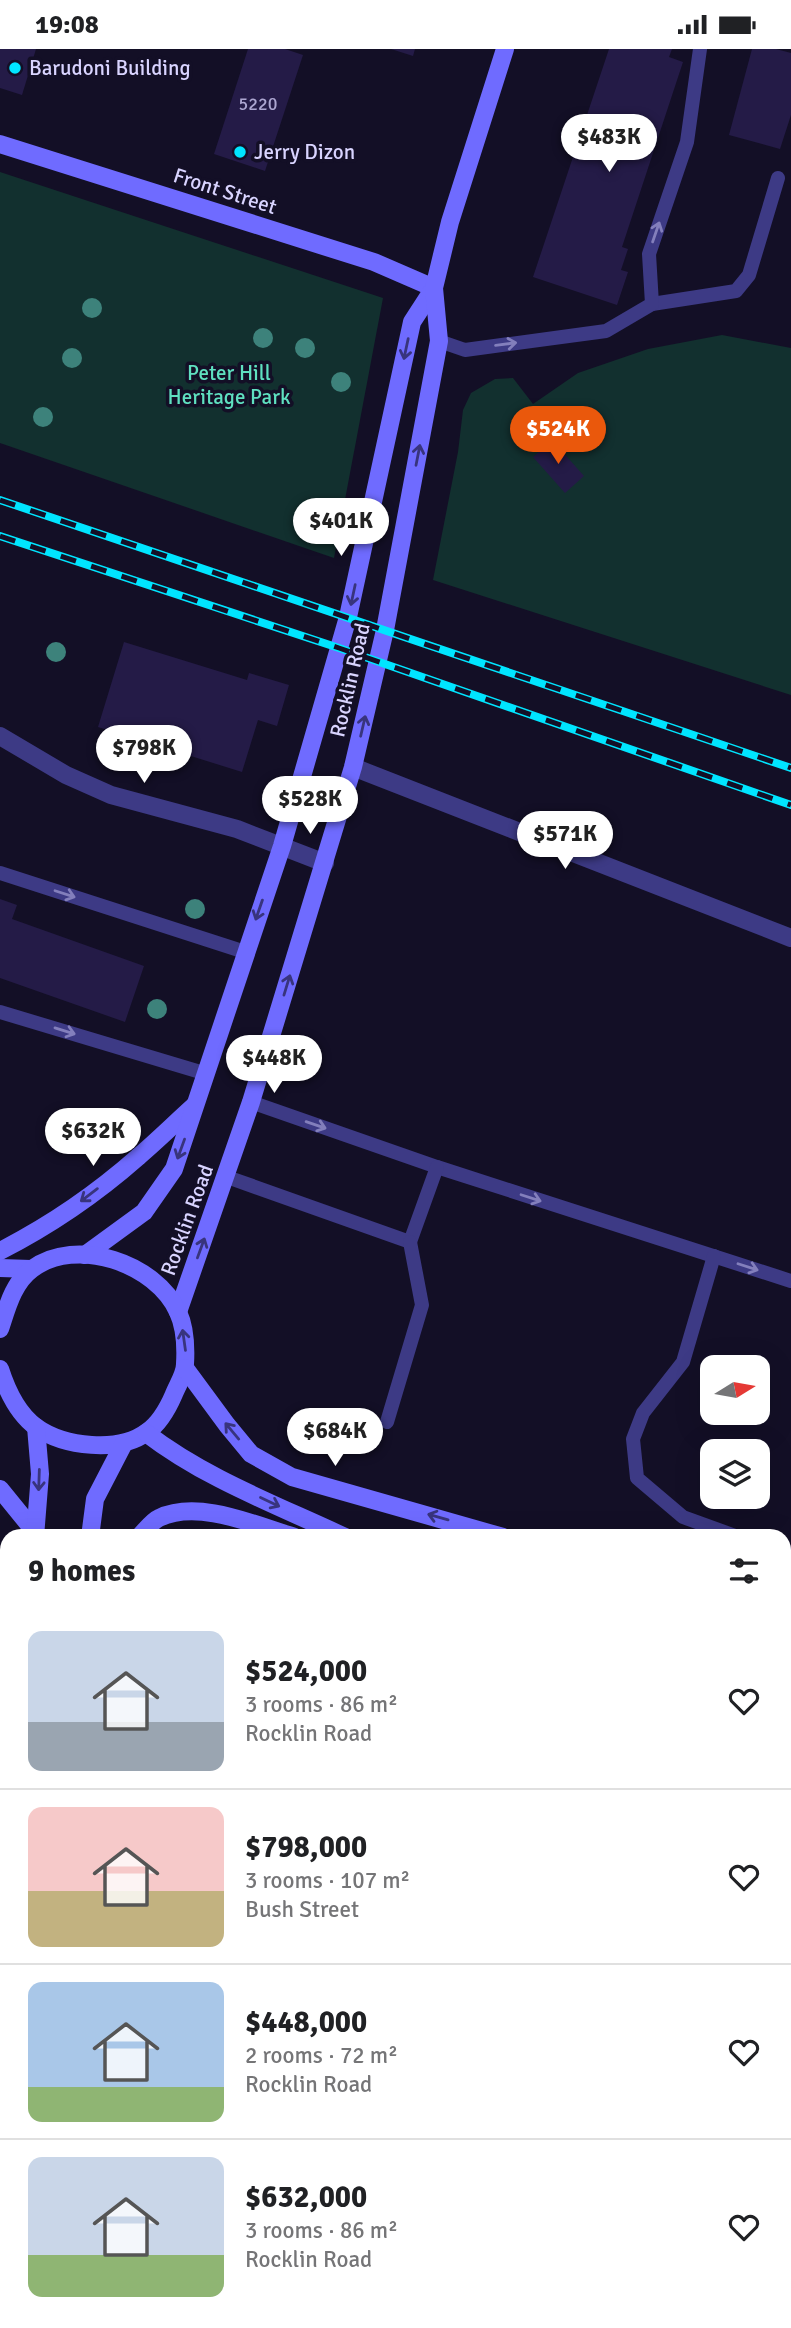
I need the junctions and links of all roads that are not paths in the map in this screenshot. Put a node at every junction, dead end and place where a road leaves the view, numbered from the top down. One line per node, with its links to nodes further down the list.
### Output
1 (505, 49): 5 (street, Rocklin Road)
2 (700, 49): 6 (lane, one-way to 2)
3 (0, 144): 5 (street, Front Street)
4 (778, 177): 6 (lane)
5 (434, 288): 7 (street, Rocklin Road); 10 (street, Rocklin Road, one-way to 10)
6 (652, 304): 7 (lane, one-way to 6)
7 (439, 341): 9 (street, Rocklin Road, one-way to 7)
8 (0, 736): 10 (street)
9 (353, 767): 11 (street, Rocklin Road); 13 (street)
10 (282, 846): 11 (street); 14 (street, Rocklin Road, one-way to 14)
11 (325, 863): 17 (street, Rocklin Road, one-way to 11)
12 (0, 873): 14 (lane, one-way to 14)
13 (791, 938)
14 (245, 952): 16 (street, Rocklin Road)
15 (0, 1011): 16 (lane, one-way to 16)
16 (207, 1074): 18 (street, Rocklin Road)
17 (251, 1102): 19 (lane, one-way to 19); 20 (street, Rocklin Road)
18 (197, 1104): 22 (street, one-way to 22); 23 (street, Rocklin Road, one-way to 23)
19 (437, 1167): 21 (lane); 24 (lane, one-way to 24)
20 (227, 1177): 21 (lane); 28 (street, Rocklin Road, one-way to 20)
21 (410, 1242): 32 (lane)
22 (0, 1251)
23 (85, 1255): 26 (street); 28 (street)
24 (714, 1256): 27 (lane, one-way to 27); 44 (lane)
25 (0, 1268): 26 (street)
26 (31, 1269): 29 (street)
27 (791, 1281)
28 (178, 1312): 30 (street, one-way to 28)
29 (0, 1329)
30 (185, 1368): 34 (street); 43 (street, one-way to 30)
31 (0, 1369): 33 (street)
32 (387, 1422)
33 (36, 1427): 35 (street); 38 (street, one-way to 38)
34 (146, 1433): 35 (street); 42 (street, one-way to 42)
35 (124, 1443): 39 (street)
36 (0, 1489): 37 (street)
37 (31, 1529)
38 (35, 1529)
39 (91, 1529)
40 (146, 1529): 41 (street)
41 (268, 1529)
42 (328, 1529)
43 (475, 1529)
44 (716, 1529)

